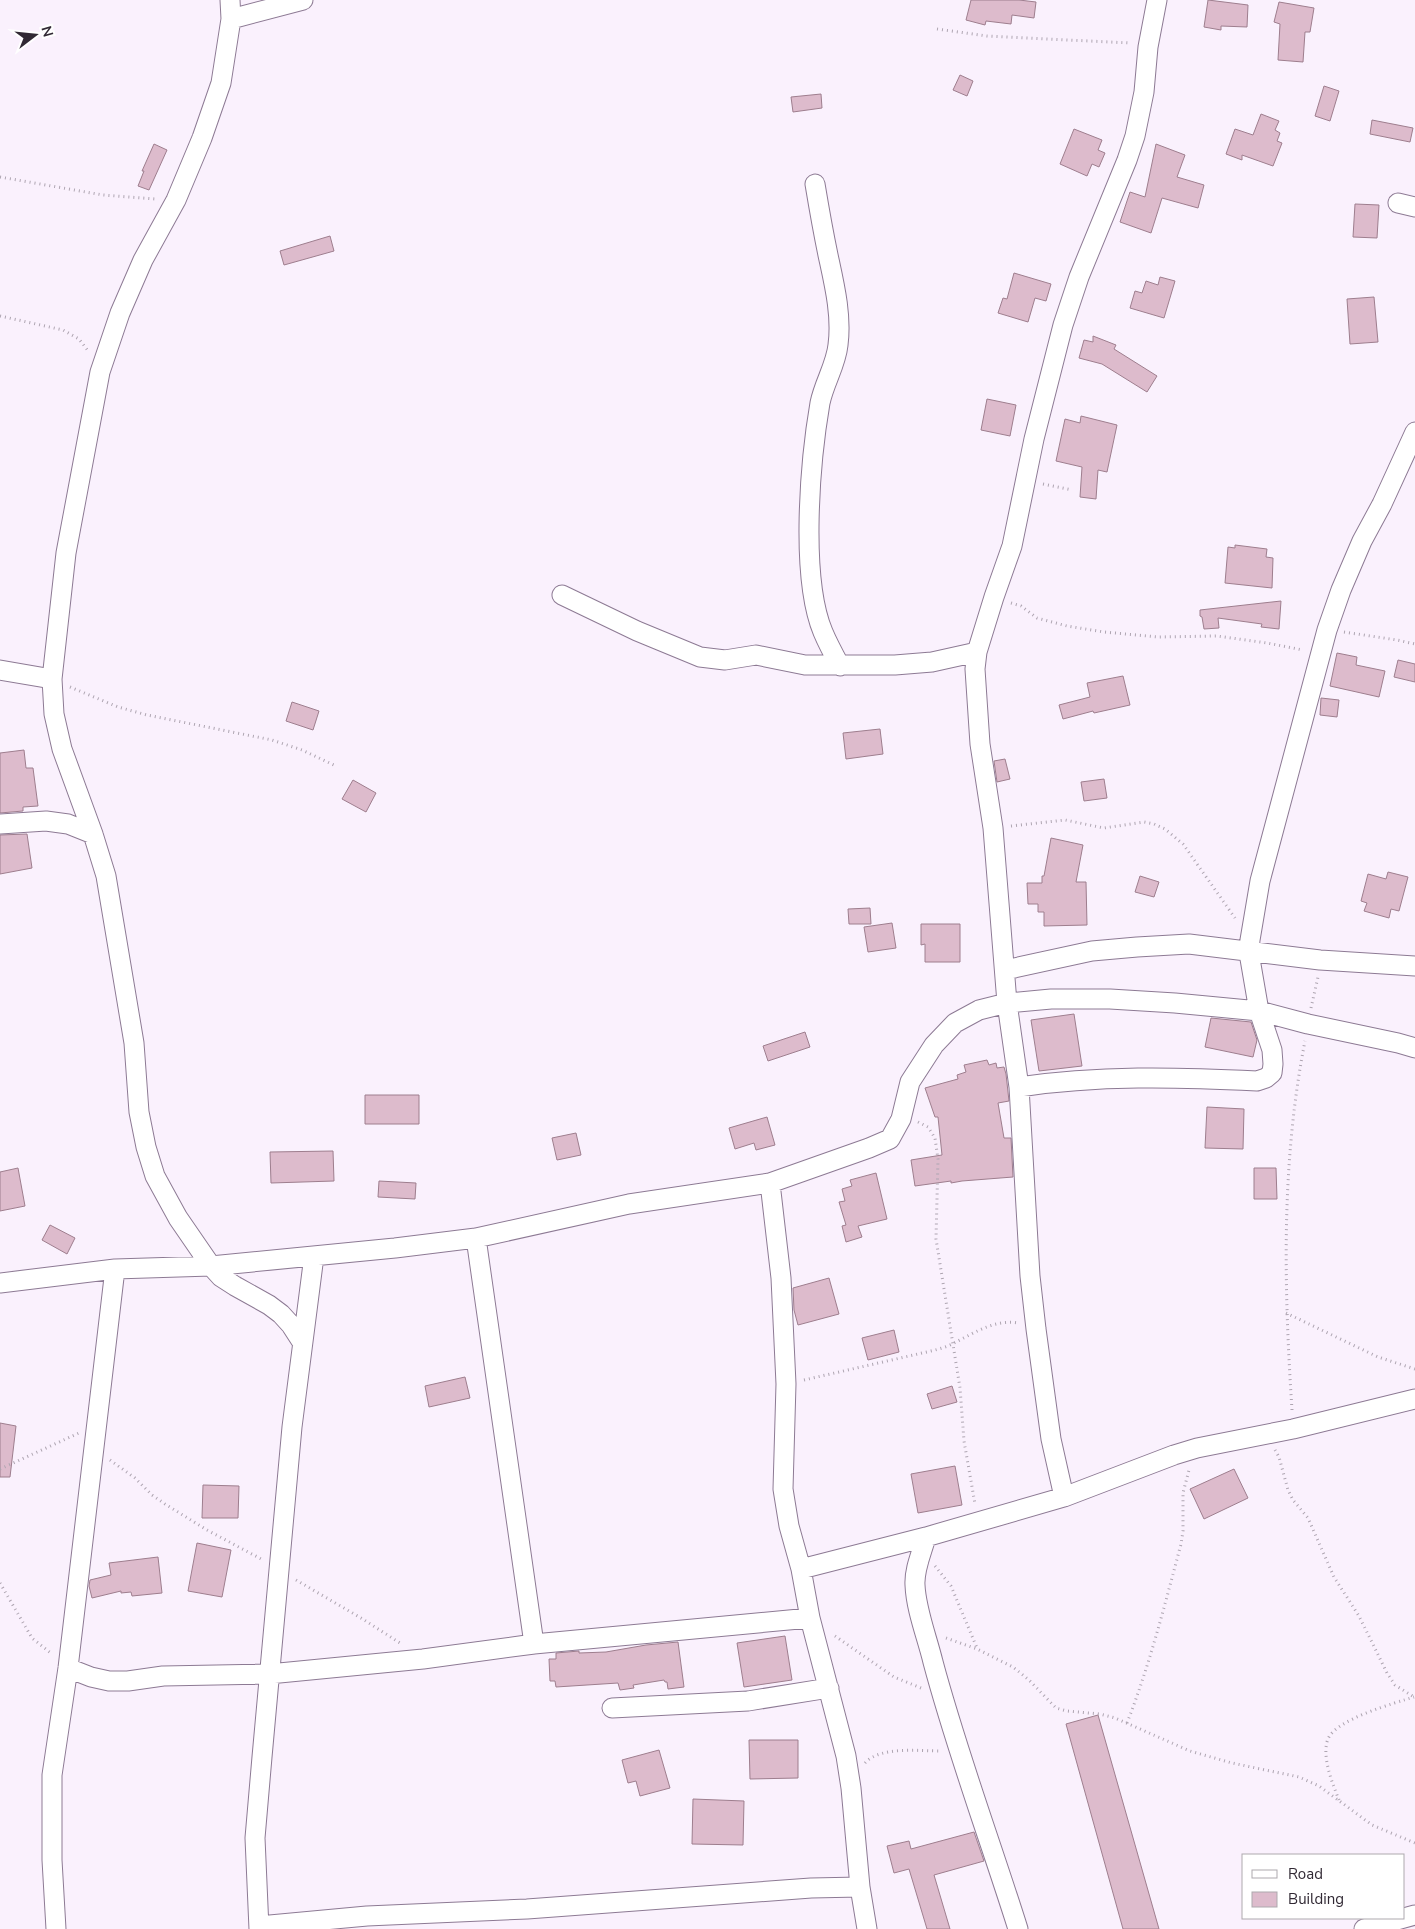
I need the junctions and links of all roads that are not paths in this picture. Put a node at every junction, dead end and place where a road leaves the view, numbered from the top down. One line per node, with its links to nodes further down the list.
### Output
1 (230, 0): 4 (street)
2 (303, 0): 4 (street)
3 (1157, 0): 8 (street)
4 (231, 19): 11 (street)
5 (815, 184): 9 (street)
6 (1415, 432): 14 (street)
7 (562, 595): 9 (street)
8 (977, 652): 9 (street); 16 (street)
9 (840, 666)
10 (0, 670): 11 (street)
11 (52, 680): 13 (street)
12 (0, 824): 13 (street)
13 (93, 834): 24 (street)
14 (1250, 946): 15 (street); 16 (street); 18 (street)
15 (1415, 966)
16 (1006, 970): 17 (street)
17 (1007, 1003): 18 (street); 20 (street); 21 (street)
18 (1259, 1011): 19 (street); 20 (street)
19 (1415, 1048)
20 (1019, 1087): 29 (street)
21 (770, 1183): 22 (street); 31 (street)
22 (476, 1238): 23 (street); 33 (street)
23 (314, 1256): 24 (street); 27 (street)
24 (211, 1266): 25 (street); 27 (street)
25 (115, 1269): 26 (street); 34 (street)
26 (0, 1283)
27 (302, 1342): 35 (street)
28 (1415, 1399): 29 (street)
29 (1064, 1496): 30 (street)
30 (924, 1545): 31 (street); 43 (street)
31 (801, 1569): 32 (street)
32 (810, 1618): 33 (street); 36 (street)
33 (534, 1644): 35 (street)
34 (68, 1668): 35 (street); 41 (street)
35 (269, 1674): 40 (street)
36 (829, 1688): 37 (street); 38 (street)
37 (612, 1708)
38 (860, 1887): 40 (street); 42 (street)
39 (1400, 1919): 44 (street)
40 (259, 1928)
41 (56, 1929)
42 (866, 1929)
43 (1018, 1929)
44 (1364, 1929)

